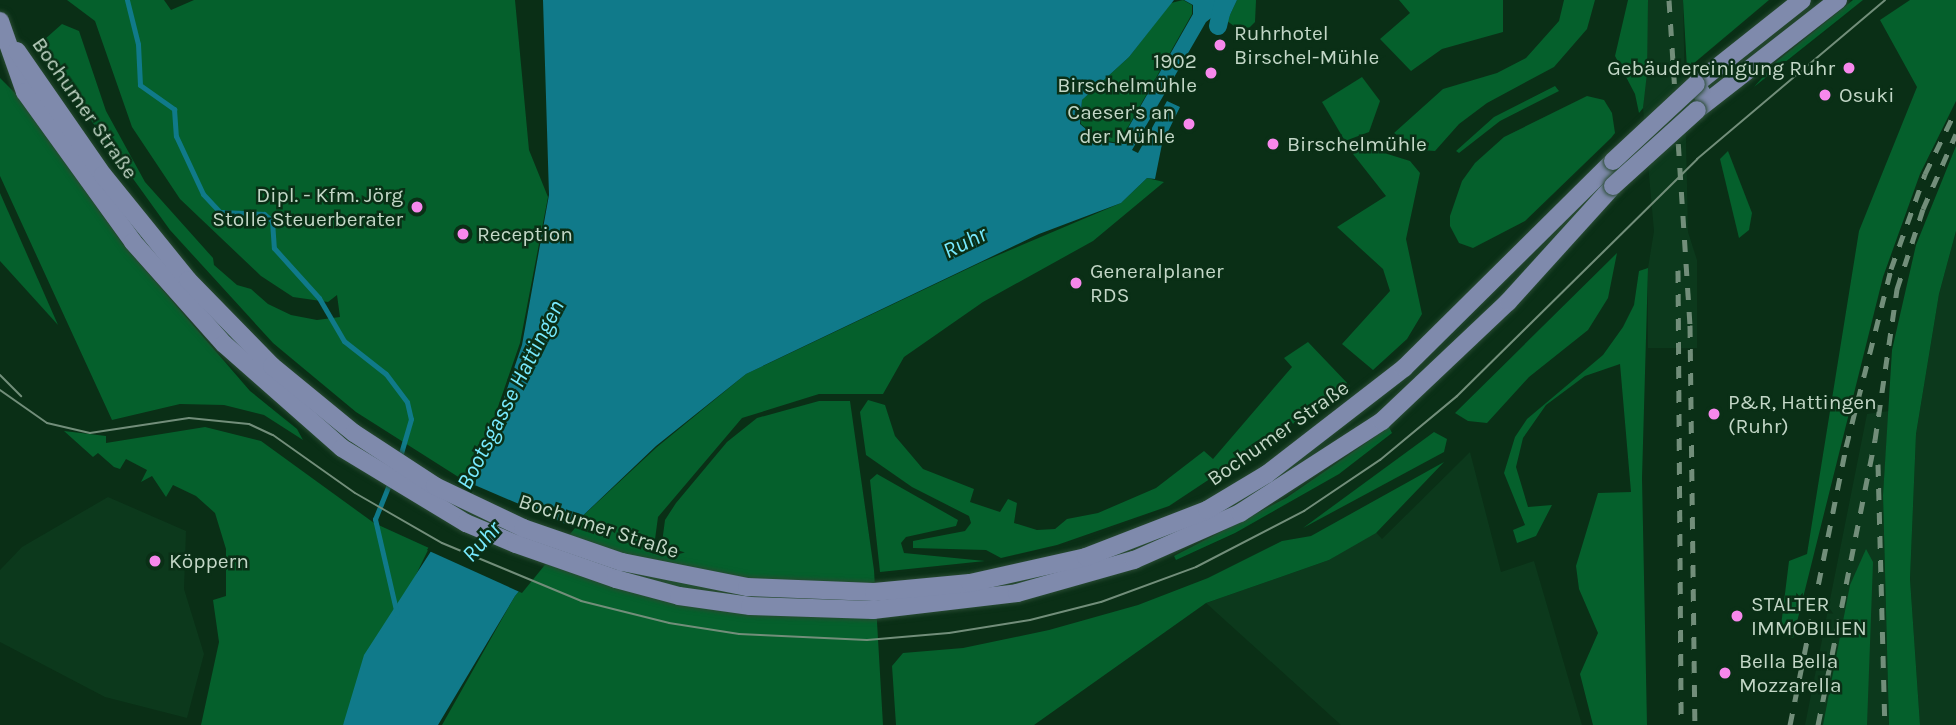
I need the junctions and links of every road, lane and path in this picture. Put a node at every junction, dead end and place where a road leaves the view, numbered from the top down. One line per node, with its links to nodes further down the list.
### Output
1 (1802, 0): 4 (main road, Bochumer Straße)
2 (1838, 0): 6 (main road, Bochumer Straße)
3 (3, 29): 12 (main road, Bochumer Straße)
4 (1717, 67): 5 (main road, Bochumer Straße); 6 (main road)
5 (1696, 84): 7 (main road); 8 (main road, Bochumer Straße, bridge)
6 (1729, 86): 7 (main road, Bochumer Straße)
7 (1702, 106): 9 (main road, Bochumer Straße, bridge)
8 (1474, 299): 9 (main road); 10 (main road, Bochumer Straße)
9 (1491, 318): 11 (main road, Bochumer Straße)
10 (1454, 319): 11 (main road); 12 (main road, Bochumer Straße)
11 (1473, 337): 12 (main road, Bochumer Straße)
12 (903, 599)

